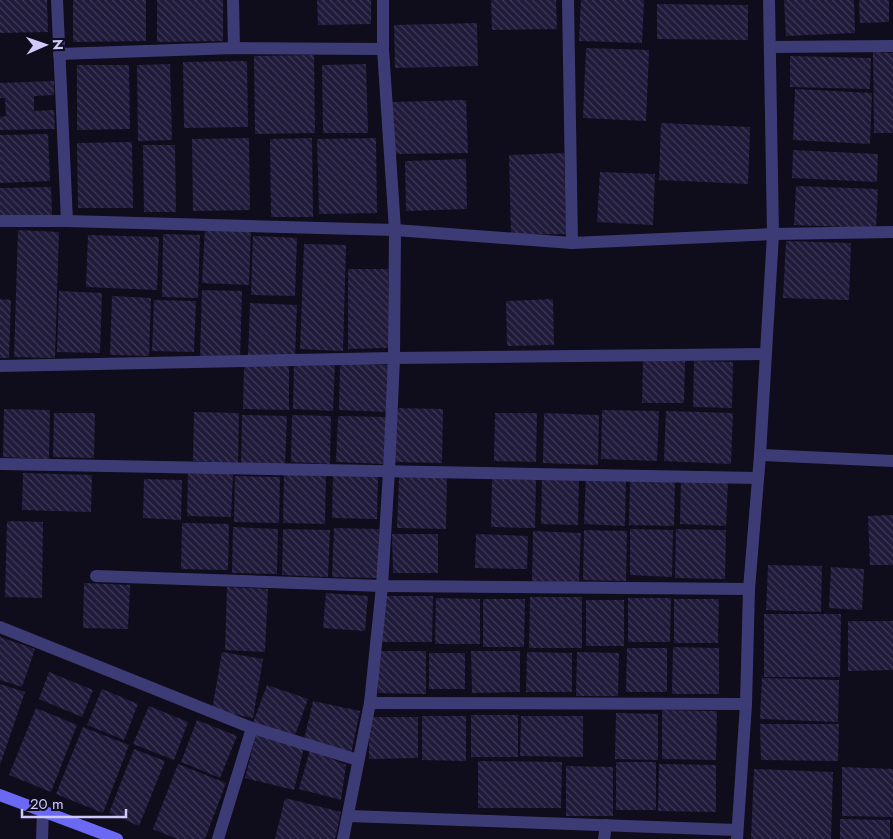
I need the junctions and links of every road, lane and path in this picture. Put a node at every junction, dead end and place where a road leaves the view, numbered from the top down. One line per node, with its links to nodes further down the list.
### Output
1 (57, 0): 10 (street)
2 (233, 0): 8 (street)
3 (383, 0): 9 (street)
4 (568, 0): 16 (street)
5 (769, 0): 7 (street)
6 (893, 46): 7 (street)
7 (770, 47): 15 (street)
8 (234, 48): 9 (street); 10 (street)
9 (383, 49): 13 (street)
10 (59, 54): 12 (street)
11 (0, 221): 12 (street)
12 (67, 221): 13 (street)
13 (394, 230): 16 (street); 18 (street)
14 (893, 232): 15 (street)
15 (773, 234): 16 (street); 17 (street)
16 (572, 243)
17 (765, 354): 18 (street); 20 (street)
18 (394, 358): 19 (street); 23 (street)
19 (0, 366)
20 (760, 455): 21 (street); 24 (street)
21 (893, 461)
22 (0, 464): 23 (street)
23 (389, 470): 24 (street); 26 (street)
24 (758, 478): 27 (street)
25 (96, 576): 26 (street)
26 (382, 586): 27 (street); 29 (street)
27 (749, 590): 30 (street)
28 (0, 627): 31 (street)
29 (370, 703): 30 (street); 32 (street)
30 (746, 704): 37 (street)
31 (252, 728): 32 (street); 40 (street)
32 (358, 760): 35 (street)
33 (0, 795): 34 (street)
34 (43, 810): 38 (street); 39 (street)
35 (349, 816): 36 (street); 41 (street)
36 (606, 825): 37 (street); 42 (street)
37 (737, 834)
38 (42, 839)
39 (117, 839)
40 (218, 839)
41 (343, 839)
42 (604, 839)

